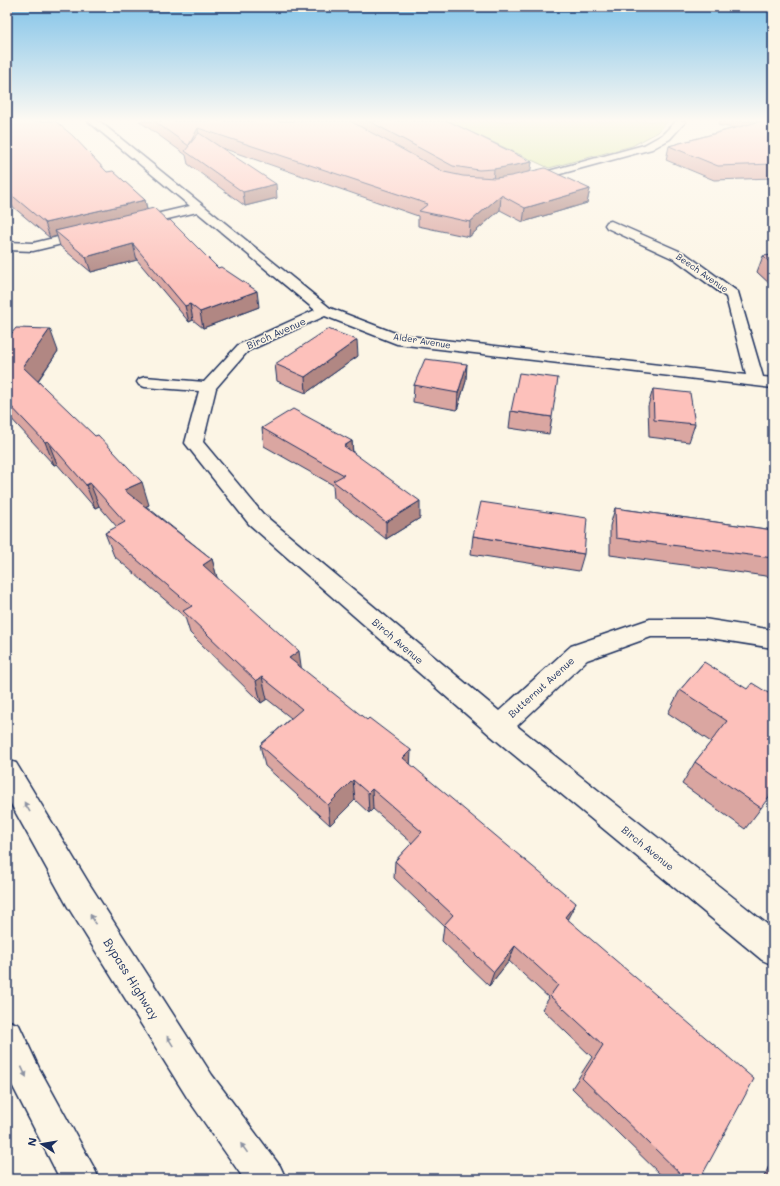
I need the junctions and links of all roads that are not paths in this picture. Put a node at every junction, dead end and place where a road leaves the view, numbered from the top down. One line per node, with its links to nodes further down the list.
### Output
1 (160, 176): 4 (main road, Alder Avenue)
2 (541, 176): 3 (main road)
3 (513, 184)
4 (198, 208): 6 (main road); 9 (main road, Alder Avenue)
5 (611, 225): 10 (main road, Beech Avenue)
6 (123, 226)
7 (101, 231): 8 (main road)
8 (7, 246)
9 (325, 311): 10 (main road, Alder Avenue); 13 (main road, Birch Avenue)
10 (756, 381): 12 (main road, Alder Avenue)
11 (145, 382): 13 (main road)
12 (773, 383)
13 (208, 387): 15 (main road, Birch Avenue)
14 (773, 639): 15 (main road, Butternut Avenue)
15 (499, 727): 17 (main road, Birch Avenue)
16 (7, 772): 20 (main road, Bypass Highway, one-way to 16)
17 (773, 949)
18 (7, 1037): 19 (main road, one-way to 19)
19 (80, 1179)
20 (267, 1179)

